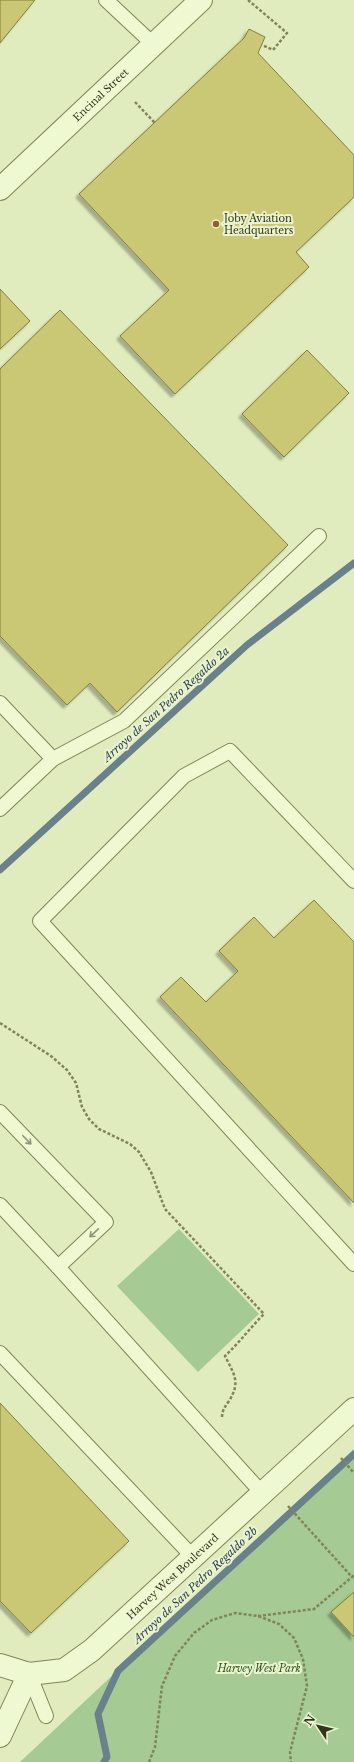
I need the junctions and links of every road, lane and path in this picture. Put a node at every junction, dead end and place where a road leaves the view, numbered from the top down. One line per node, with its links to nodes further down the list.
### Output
1 (106, 0): 4 (lane)
2 (201, 0): 4 (street, Encinal Street)
3 (248, 0): 5 (path)
4 (153, 44): 8 (street, Encinal Street)
5 (262, 45)
6 (135, 102): 7 (path)
7 (155, 123)
8 (0, 189)
9 (319, 536): 11 (lane)
10 (0, 703): 11 (lane)
11 (54, 759): 12 (lane)
12 (0, 809)
13 (354, 881): 17 (lane)
14 (0, 1023): 21 (path)
15 (0, 1112): 18 (lane, one-way to 18)
16 (0, 1205): 18 (lane)
17 (354, 1264)
18 (58, 1266): 24 (lane)
19 (0, 1353): 26 (lane)
20 (354, 1409): 24 (street, Harvey West Boulevard)
21 (222, 1422)
22 (341, 1458): 23 (path)
23 (354, 1473)
24 (262, 1493): 26 (street, Harvey West Boulevard)
25 (288, 1506): 27 (path)
26 (193, 1557): 30 (street, Harvey West Boulevard)
27 (353, 1576): 28 (path)
28 (258, 1616): 33 (path); 34 (path)
29 (0, 1665): 30 (street)
30 (29, 1674): 31 (lane); 32 (street)
31 (46, 1716)
32 (0, 1736)
33 (149, 1762)
34 (292, 1762)

